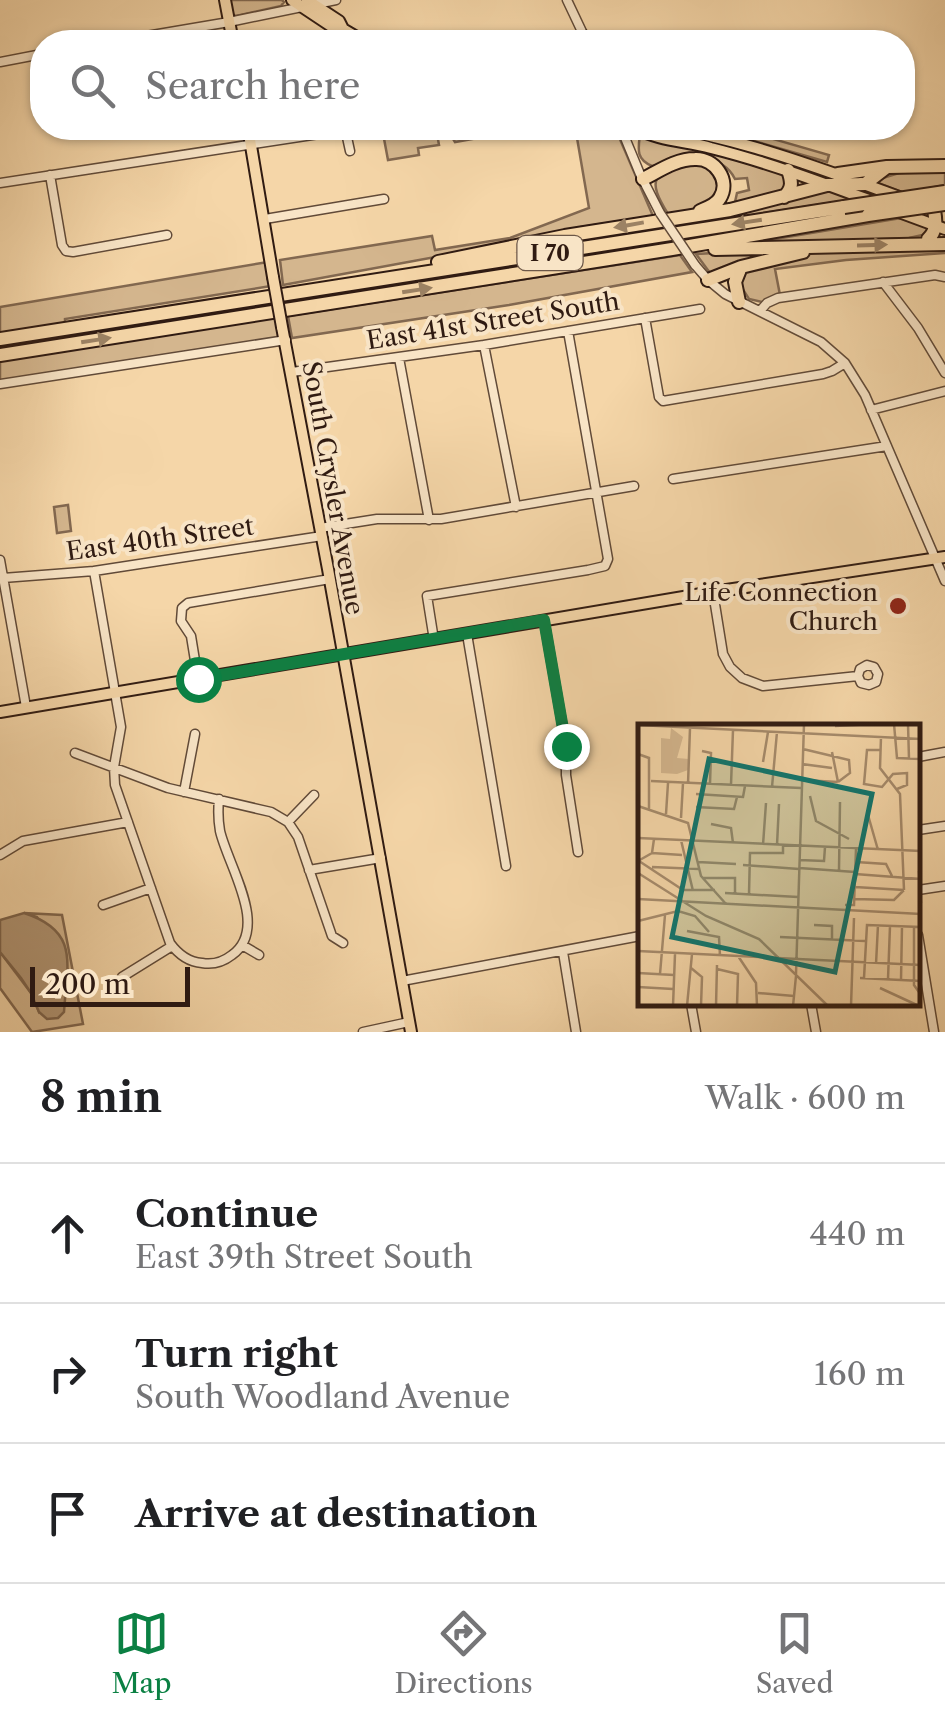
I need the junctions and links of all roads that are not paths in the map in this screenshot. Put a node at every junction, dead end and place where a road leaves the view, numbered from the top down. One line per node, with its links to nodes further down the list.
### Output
1 (225, 0): 5 (main road)
2 (336, 0): 4 (street)
3 (567, 0): 9 (street)
4 (303, 3): 5 (street); 6 (main road)
5 (230, 22): 7 (street); 8 (main road)
6 (344, 29)
7 (182, 30)
8 (231, 30)
9 (581, 30)
10 (30, 56): 11 (street)
11 (0, 62)
12 (250, 140): 19 (main road, South Crysler Avenue)
13 (276, 140): 19 (street)
14 (348, 140): 20 (street)
15 (626, 140): 25 (street)
16 (694, 140): 18 (main road)
17 (706, 140): 18 (main road)
18 (710, 142): 23 (main road); 26 (main road)
19 (251, 144): 24 (street); 33 (main road, South Crysler Avenue)
20 (350, 151)
21 (945, 166): 22 (highway)
22 (887, 167): 26 (highway); 28 (highway)
23 (788, 170): 26 (main road); 30 (highway)
24 (50, 175): 27 (street); 35 (street)
25 (643, 179): 32 (highway); 42 (street, bridge)
26 (832, 180): 28 (highway); 30 (highway)
27 (0, 183)
28 (864, 191): 34 (main road)
29 (945, 192): 44 (highway, I 70, one-way to 44, bridge)
30 (784, 197): 32 (highway)
31 (384, 200): 33 (street)
32 (678, 218): 44 (highway, one-way to 44)
33 (264, 219): 51 (main road, South Crysler Avenue, bridge)
34 (942, 220): 36 (highway); 39 (highway, I 70, bridge)
35 (168, 236)
36 (921, 241): 37 (highway); 38 (highway, one-way to 36)
37 (945, 244)
38 (830, 247): 39 (highway); 40 (highway)
39 (672, 250): 53 (highway, I 70, one-way to 39)
40 (741, 267): 42 (highway); 45 (highway)
41 (945, 277): 43 (street)
42 (708, 280): 45 (street)
43 (883, 282): 47 (street); 57 (street)
44 (302, 291): 50 (highway, I 70)
45 (740, 302): 47 (street)
46 (700, 309): 48 (street, East 41st Street South)
47 (760, 311): 55 (street)
48 (644, 318): 49 (street, East 41st Street South); 55 (street)
49 (568, 332): 52 (street, East 41st Street South); 64 (street)
50 (0, 340)
51 (286, 340): 56 (main road, South Crysler Avenue); 58 (street)
52 (484, 345): 54 (street, East 41st Street South); 65 (street)
53 (0, 355)
54 (399, 358): 56 (street, East 41st Street South); 66 (street)
55 (845, 363): 60 (street)
56 (292, 372): 67 (main road, South Crysler Avenue)
57 (945, 373)
58 (0, 384)
59 (945, 392): 60 (street)
60 (871, 410): 61 (street)
61 (887, 446): 62 (street); 68 (street)
62 (673, 479)
63 (634, 486): 64 (street, East 40th Street)
64 (596, 492): 65 (street, East 40th Street); 79 (street)
65 (516, 507): 66 (street, East 40th Street)
66 (429, 520): 67 (street, East 40th Street)
67 (321, 532): 70 (street, East 40th Street); 72 (main road, South Crysler Avenue)
68 (940, 558): 73 (street); 74 (main road)
69 (0, 565): 71 (street)
70 (94, 571): 71 (street, East 40th Street); 83 (street)
71 (3, 578): 77 (street)
72 (330, 579): 80 (main road, South Crysler Avenue); 82 (street)
73 (945, 580)
74 (713, 592): 75 (main road); 81 (street)
75 (544, 620): 76 (main road); 98 (street)
76 (466, 634): 79 (main road); 101 (street)
77 (14, 635): 78 (street); 84 (street)
78 (0, 637)
79 (434, 640): 80 (main road)
80 (344, 656): 82 (main road); 100 (main road, South Crysler Avenue)
81 (858, 676)
82 (198, 679): 83 (main road)
83 (115, 693): 84 (main road); 90 (street)
84 (26, 707): 85 (main road)
85 (0, 712)
86 (195, 734): 91 (street)
87 (945, 752): 89 (street)
88 (75, 753): 90 (street)
89 (920, 757)
90 (114, 767): 91 (street); 94 (street)
91 (184, 792): 93 (street)
92 (314, 795): 95 (street)
93 (219, 800): 95 (street); 109 (street)
94 (128, 822): 99 (street); 104 (street)
95 (288, 822): 102 (street)
96 (945, 826): 97 (street)
97 (920, 830)
98 (578, 852)
99 (0, 855)
100 (380, 858): 102 (street); 115 (main road, South Crysler Avenue)
101 (506, 866)
102 (309, 870): 108 (street)
103 (945, 886): 105 (street)
104 (151, 888): 106 (street); 110 (street)
105 (920, 890)
106 (102, 905)
107 (638, 936): 112 (street)
108 (343, 942)
109 (242, 944): 110 (street); 113 (street)
110 (172, 946): 114 (street)
111 (920, 947): 123 (street)
112 (563, 952): 115 (street); 120 (street)
113 (259, 954)
114 (122, 977)
115 (402, 982): 118 (main road, South Crysler Avenue)
116 (692, 1007): 121 (street)
117 (812, 1007): 122 (street)
118 (410, 1027): 119 (street)
119 (362, 1032)
120 (576, 1032)
121 (696, 1032)
122 (816, 1032)
123 (934, 1032)

